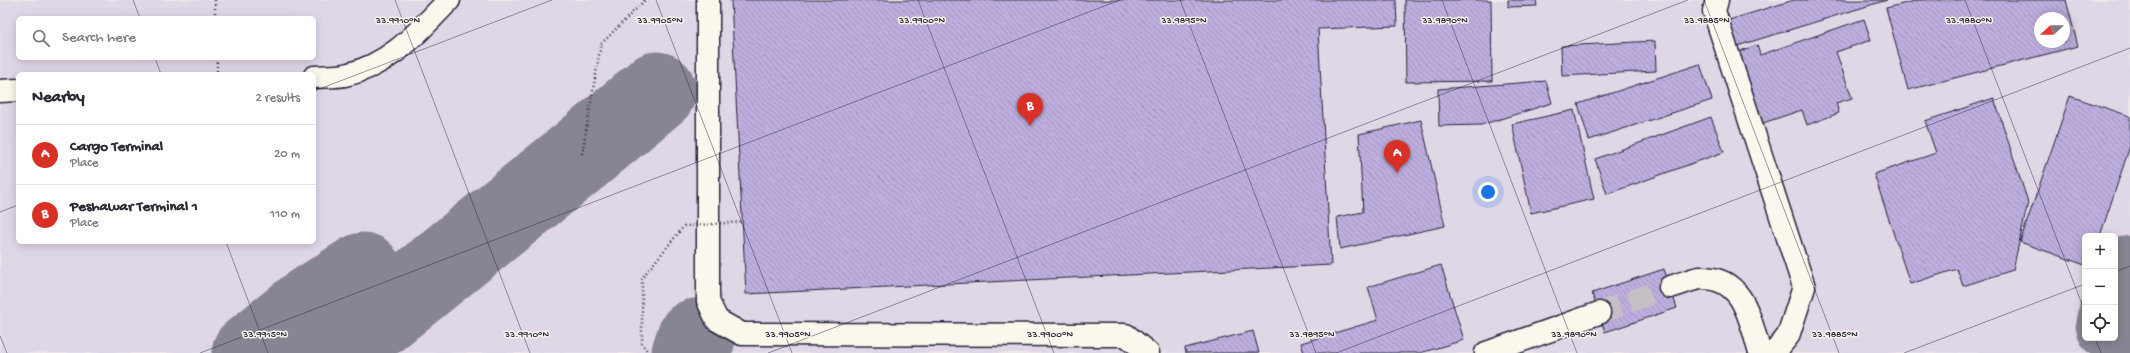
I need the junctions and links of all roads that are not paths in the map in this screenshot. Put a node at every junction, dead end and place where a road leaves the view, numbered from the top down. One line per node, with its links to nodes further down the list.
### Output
1 (449, 0): 4 (lane)
2 (708, 0): 9 (lane)
3 (1717, 0): 12 (lane)
4 (316, 77)
5 (16, 90): 6 (lane)
6 (0, 91)
7 (1670, 287): 11 (lane)
8 (1599, 313): 10 (lane)
9 (1148, 353)
10 (1486, 353)
11 (1760, 353)
12 (1774, 353)

